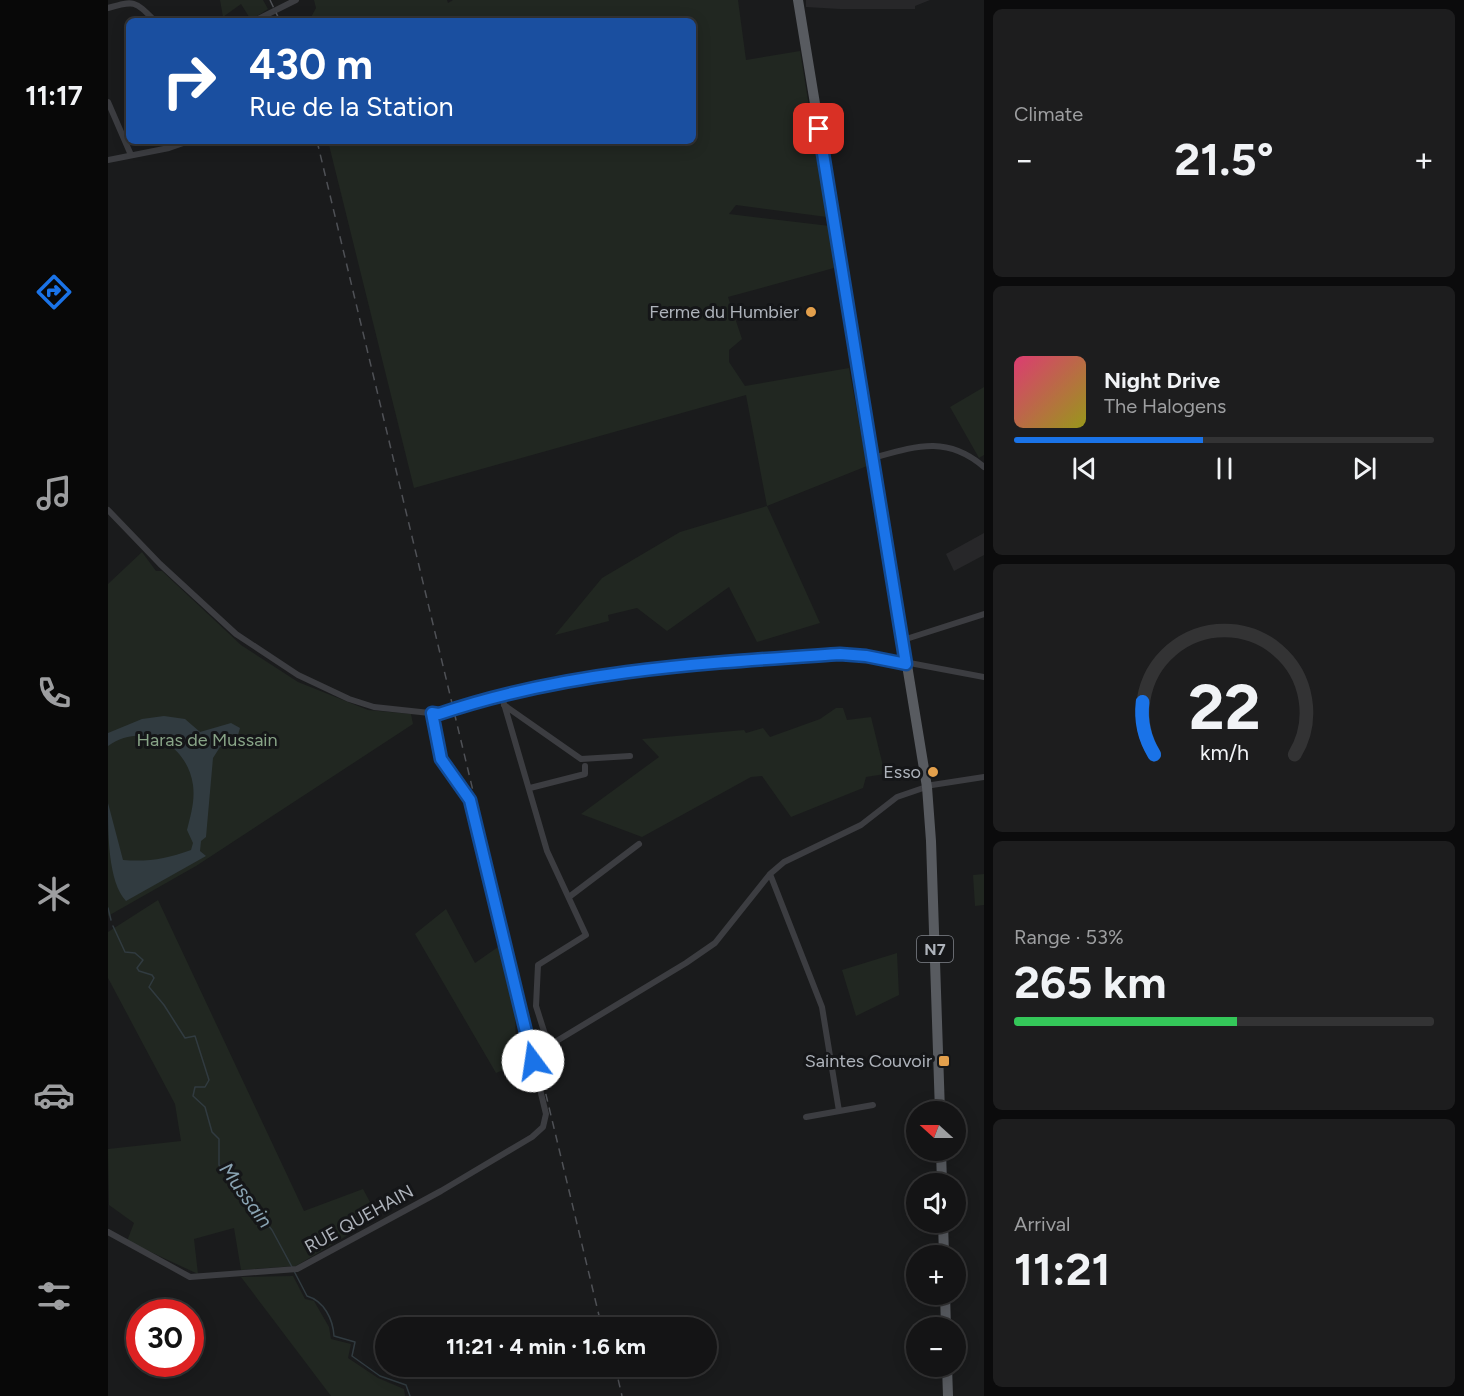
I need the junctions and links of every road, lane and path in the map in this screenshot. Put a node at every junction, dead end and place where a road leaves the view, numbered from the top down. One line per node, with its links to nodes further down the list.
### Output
1 (296, 0): 5 (street)
2 (798, 0): 12 (main road, N7)
3 (108, 8): 4 (street)
4 (152, 18)
5 (260, 18)
6 (108, 102): 7 (street)
7 (126, 143)
8 (126, 144): 10 (street)
9 (180, 144): 10 (street)
10 (131, 155): 11 (street)
11 (108, 160)
12 (873, 458): 13 (street); 16 (main road, N7)
13 (984, 467)
14 (108, 510): 20 (street)
15 (984, 614): 16 (street)
16 (903, 640): 17 (main road, N7)
17 (906, 664): 18 (street); 19 (street); 24 (main road, N7)
18 (984, 677)
19 (503, 700): 20 (street); 21 (street); 25 (street)
20 (432, 713): 33 (street, RUE QUEHAIN)
21 (630, 756)
22 (585, 766): 25 (street)
23 (984, 777): 24 (street)
24 (927, 787): 27 (street); 29 (main road, N7)
25 (530, 788): 28 (street)
26 (639, 844): 28 (street)
27 (770, 874): 28 (street); 31 (street)
28 (569, 897)
29 (940, 1101)
30 (873, 1105): 31 (street)
31 (839, 1111): 32 (street)
32 (806, 1118)
33 (108, 1232)
34 (947, 1377): 35 (main road)
35 (948, 1396)

